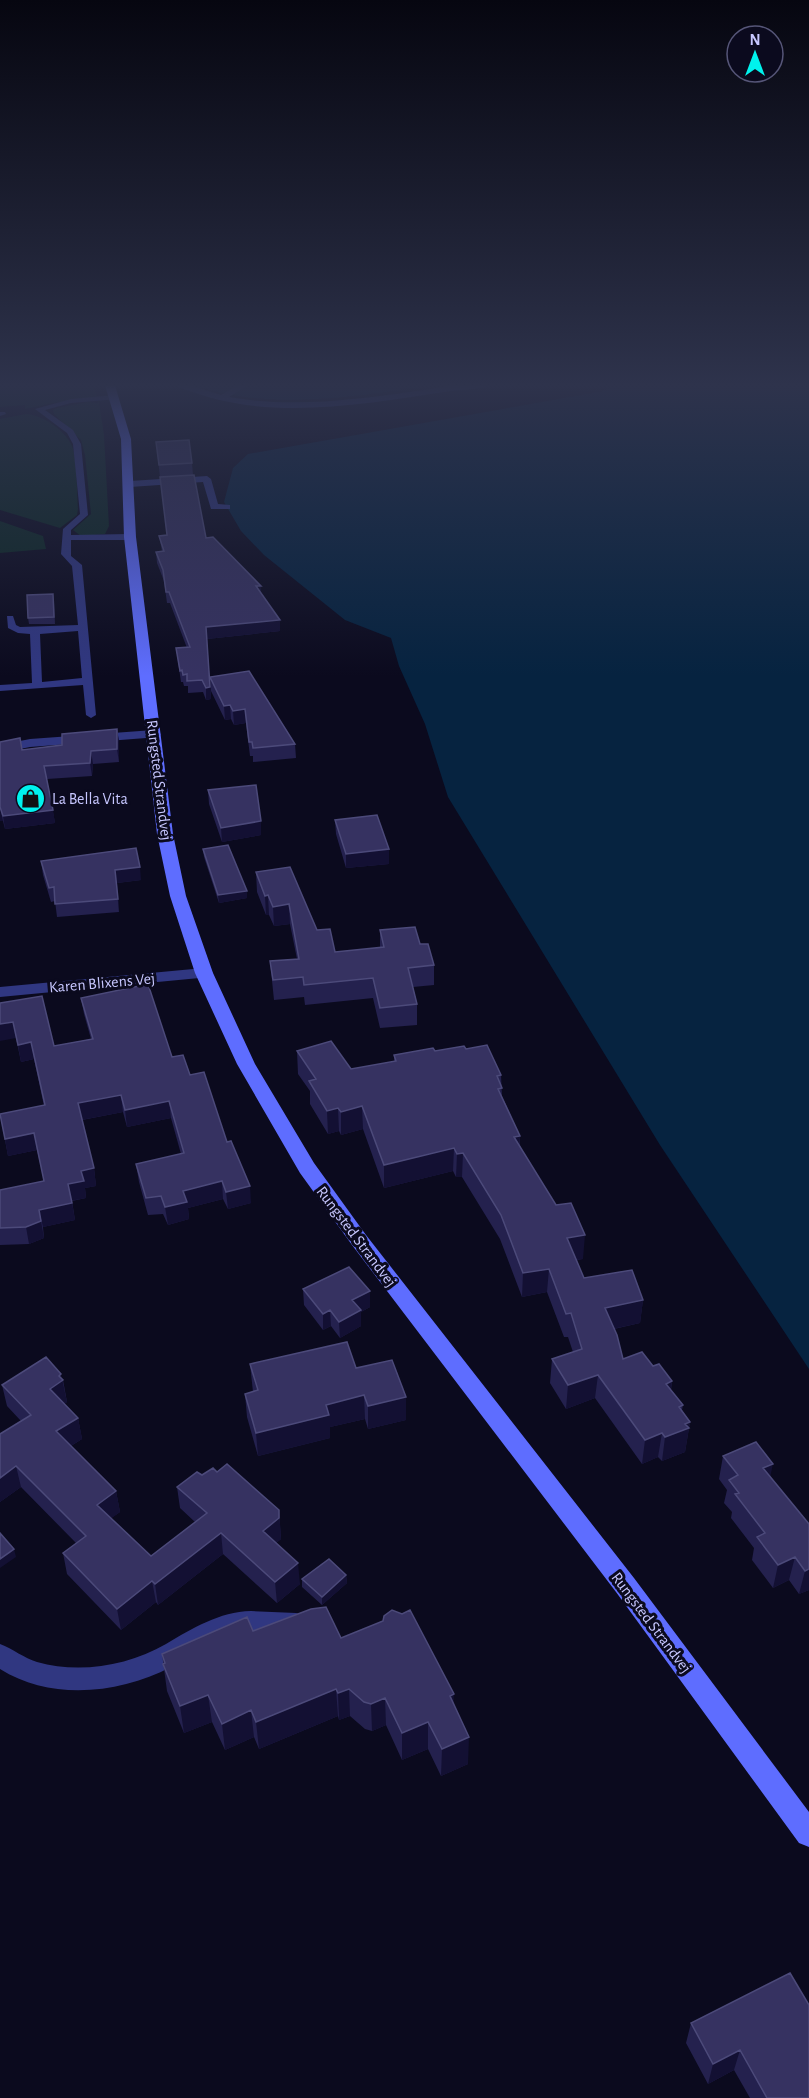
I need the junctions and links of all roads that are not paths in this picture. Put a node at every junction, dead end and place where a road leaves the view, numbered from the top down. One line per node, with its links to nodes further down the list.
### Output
1 (81, 480): 7 (lane, Rungsted Strandvej)
2 (130, 480): 5 (main road, Rungsted Strandvej)
3 (193, 480): 5 (lane)
4 (207, 480): 6 (lane)
5 (130, 484): 8 (main road, Rungsted Strandvej)
6 (227, 507)
7 (66, 537): 8 (lane); 11 (lane)
8 (130, 537): 18 (main road, Rungsted Strandvej)
9 (9, 618): 10 (lane)
10 (15, 628): 12 (lane); 13 (lane)
11 (83, 628): 13 (lane); 14 (lane)
12 (0, 631)
13 (35, 631): 15 (lane)
14 (88, 681): 15 (lane); 17 (lane)
15 (38, 686): 16 (lane)
16 (0, 688)
17 (91, 716)
18 (153, 734): 19 (street); 20 (main road, Rungsted Strandvej)
19 (0, 749)
20 (204, 973): 21 (street, Karen Blixens Vej); 24 (main road, Rungsted Strandvej)
21 (0, 992)
22 (323, 1623): 23 (street)
23 (0, 1655)
24 (809, 1834)

